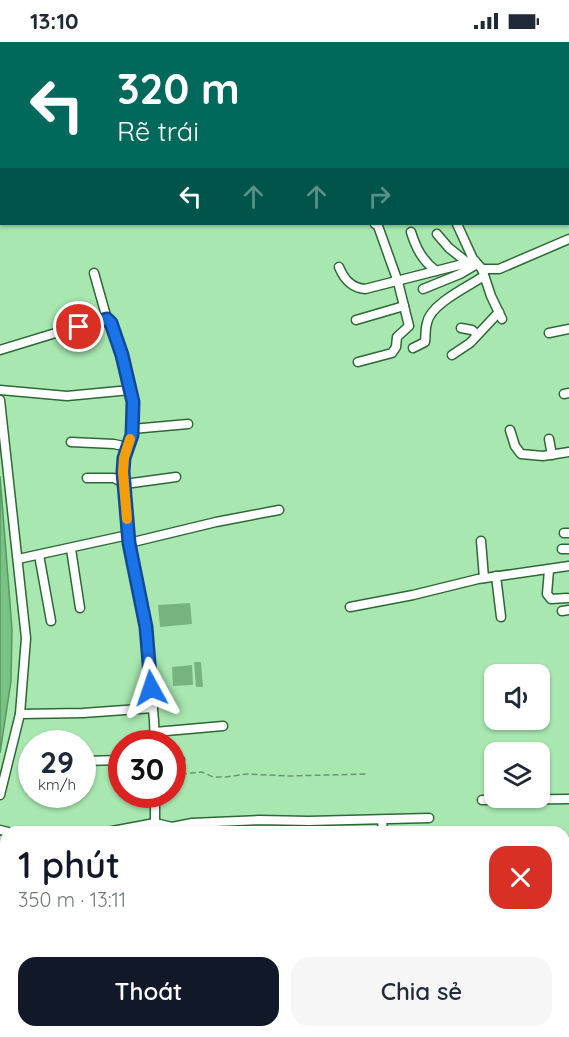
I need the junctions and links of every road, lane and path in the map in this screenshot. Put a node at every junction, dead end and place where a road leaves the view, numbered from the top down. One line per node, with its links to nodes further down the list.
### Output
1 (376, 225): 10 (street)
2 (457, 225): 7 (street)
3 (411, 232): 8 (street)
4 (437, 234): 7 (street)
5 (569, 239): 7 (street)
6 (339, 267): 10 (street)
7 (477, 267): 8 (street); 11 (street); 18 (street); 19 (street)
8 (436, 271): 10 (street)
9 (94, 273): 13 (street)
10 (398, 282): 12 (street)
11 (423, 289)
12 (404, 306): 14 (street); 22 (street)
13 (107, 319): 20 (street); 24 (street)
14 (356, 320)
15 (461, 328): 18 (street)
16 (569, 329): 17 (street)
17 (549, 333)
18 (477, 334): 21 (street)
19 (413, 348)
20 (0, 350)
21 (452, 355)
22 (358, 362)
23 (0, 390): 24 (street)
24 (130, 390): 27 (street)
25 (0, 400): 42 (street)
26 (188, 424): 27 (street)
27 (132, 429): 31 (street)
28 (510, 430): 33 (street)
29 (549, 439): 33 (street)
30 (71, 442): 31 (street)
31 (128, 447): 36 (street)
32 (569, 452): 33 (street)
33 (552, 456)
34 (176, 477): 36 (street)
35 (87, 478): 36 (street)
36 (124, 484): 38 (street)
37 (279, 510): 38 (street)
38 (129, 539): 40 (street); 52 (street)
39 (481, 541): 46 (street)
40 (71, 549): 41 (street); 49 (street)
41 (39, 555): 42 (street); 51 (street)
42 (18, 559): 53 (street)
43 (569, 566): 44 (street)
44 (549, 570): 45 (street); 47 (street)
45 (496, 576): 46 (street); 50 (street)
46 (484, 578): 48 (street)
47 (567, 598)
48 (351, 607)
49 (80, 608)
50 (501, 617)
51 (51, 621)
52 (153, 708): 53 (street); 55 (street)
53 (20, 714): 59 (street)
54 (223, 726): 56 (street)
55 (154, 730)
56 (177, 730)
57 (186, 774): 58 (path)
58 (366, 774)
59 (0, 795)
60 (550, 799): 61 (street)
61 (569, 799)
62 (155, 808): 65 (street)
63 (429, 818): 64 (street)
64 (382, 820): 68 (street); 69 (street)
65 (155, 823): 66 (street); 67 (street)
66 (139, 826)
67 (163, 826)
68 (184, 826)
69 (382, 826)

